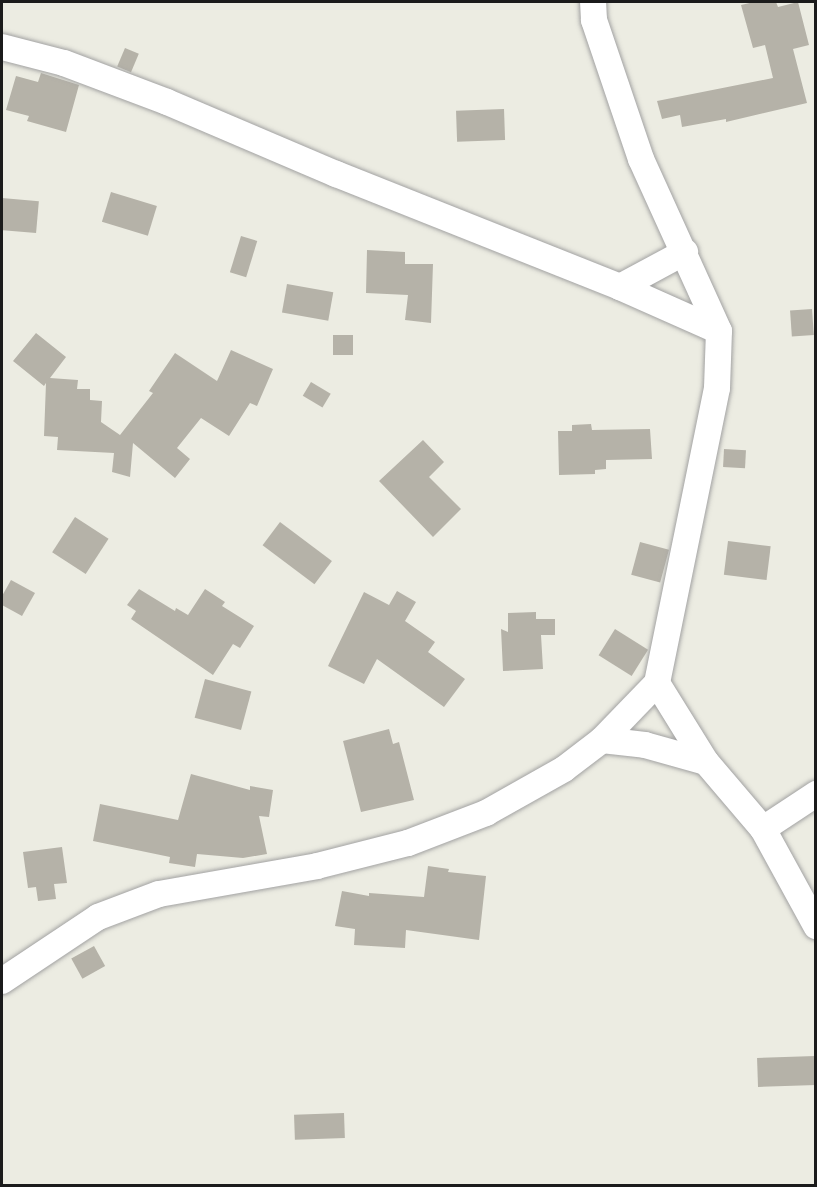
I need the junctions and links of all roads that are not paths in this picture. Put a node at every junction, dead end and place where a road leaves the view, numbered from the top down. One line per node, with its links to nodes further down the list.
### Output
1 (593, 2): 3 (street)
2 (2, 47): 4 (street)
3 (685, 252): 4 (street); 5 (street)
4 (620, 286): 5 (street)
5 (719, 331): 6 (street)
6 (657, 683): 7 (street); 8 (street)
7 (602, 740): 8 (street); 12 (street)
8 (706, 762): 10 (street)
9 (816, 794): 10 (street)
10 (764, 829): 11 (street)
11 (816, 926)
12 (2, 981)

